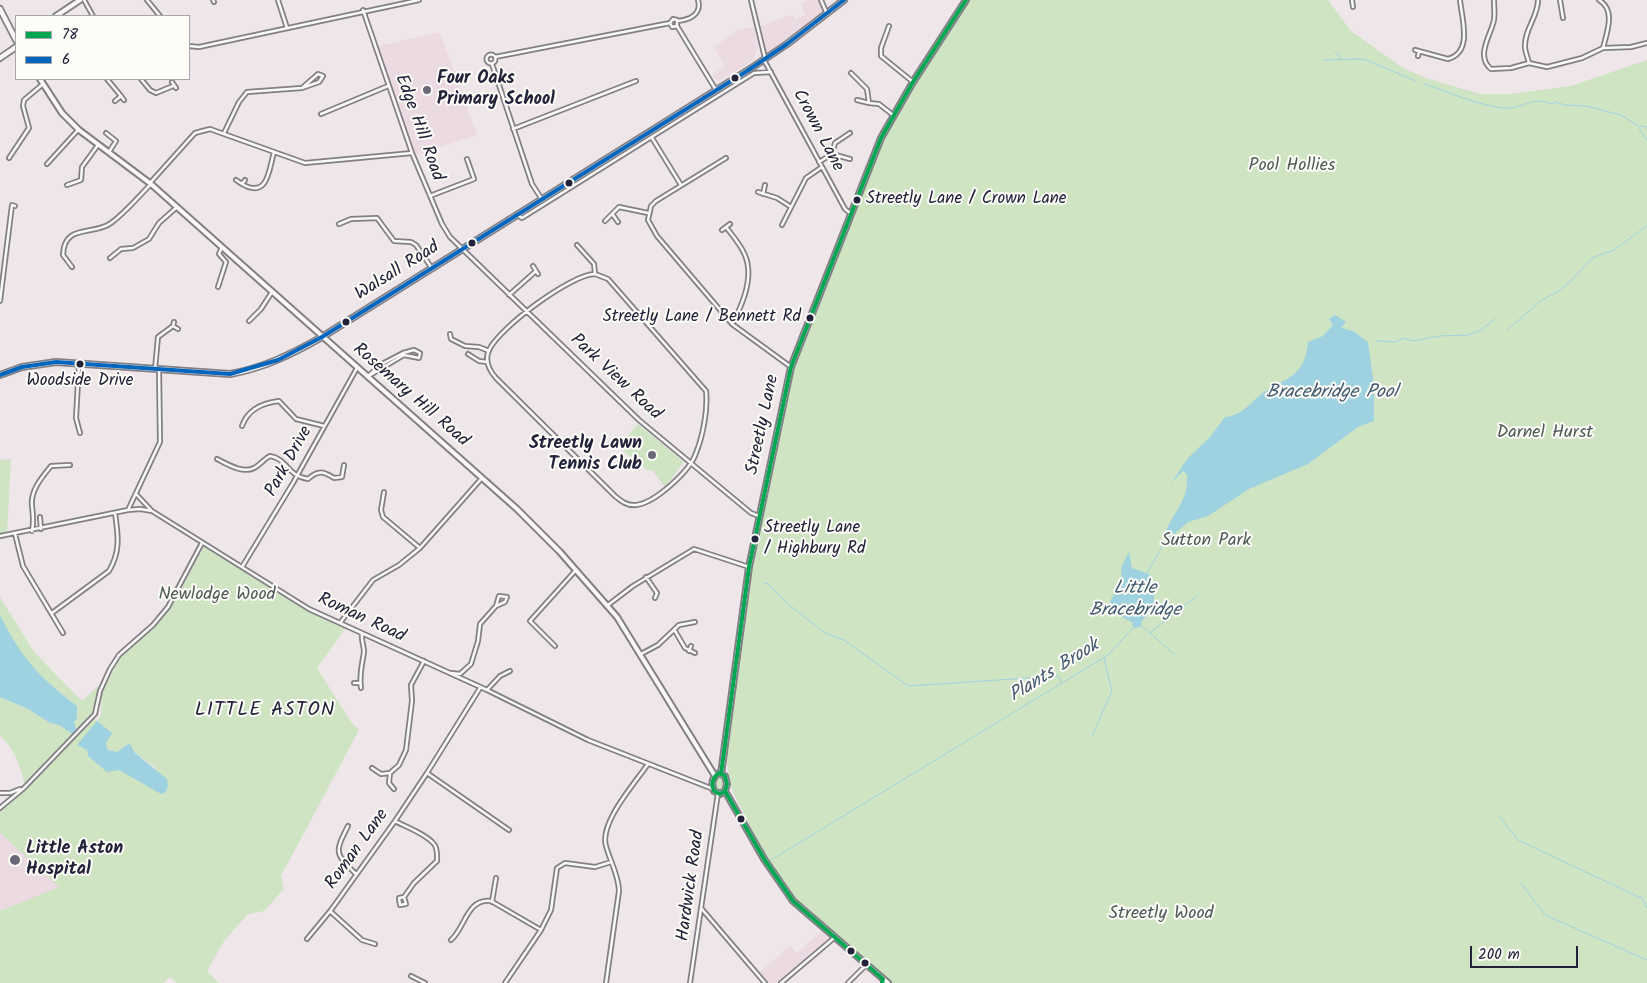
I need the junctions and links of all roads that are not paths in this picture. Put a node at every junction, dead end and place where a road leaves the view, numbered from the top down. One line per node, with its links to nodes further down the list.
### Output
1 (80, 0): 21 (main road)
2 (84, 0): 22 (street)
3 (146, 0): 23 (street)
4 (278, 0): 29 (street)
5 (419, 0): 19 (street)
6 (698, 0): 25 (street)
7 (751, 0): 40 (street)
8 (821, 0): 20 (street)
9 (844, 0): 20 (main road, Walsall Road)
10 (966, 0): 50 (main road, Streetly Lane)
11 (1352, 0): 17 (street)
12 (1460, 0): 36 (street)
13 (1494, 0): 41 (street)
14 (1538, 0): 41 (street)
15 (1560, 0): 24 (street)
16 (1598, 0): 34 (street)
17 (1353, 7)
18 (0, 9): 30 (main road)
19 (363, 10): 29 (street); 52 (street, Edge Hill Road)
20 (827, 14): 40 (main road, Walsall Road)
21 (58, 15)
22 (92, 15)
23 (159, 15)
24 (1563, 18)
25 (677, 21): 26 (street); 27 (street)
26 (670, 22): 27 (street); 38 (street)
27 (677, 26): 54 (street)
28 (889, 26): 50 (street)
29 (287, 28): 32 (street)
30 (15, 38)
31 (1647, 43): 34 (street)
32 (190, 46)
33 (15, 48): 39 (main road)
34 (1603, 48): 41 (street)
35 (1415, 50): 36 (street)
36 (1419, 52): 37 (street)
37 (1418, 56)
38 (495, 57): 42 (street); 42 (street)
39 (0, 58)
40 (764, 59): 43 (street, Crown Lane); 54 (main road, Walsall Road)
41 (1529, 63)
42 (492, 64): 62 (street)
43 (771, 72): 67 (street, Walsall Road); 77 (street, Crown Lane)
44 (851, 73): 59 (street)
45 (41, 80): 51 (main road, Rosemary Hill Road)
46 (108, 80): 55 (street)
47 (142, 80): 49 (street)
48 (636, 81): 62 (street)
49 (172, 82)
50 (913, 82): 61 (main road, Streetly Lane)
51 (44, 84): 63 (main road, Rosemary Hill Road); 73 (street)
52 (389, 86): 60 (street); 71 (street, Edge Hill Road)
53 (302, 88): 53 (street); 65 (street)
54 (716, 90): 90 (main road, Walsall Road)
55 (120, 96): 56 (street); 58 (street)
56 (124, 100)
57 (857, 100): 59 (street)
58 (115, 101)
59 (869, 103): 61 (street)
60 (321, 114)
61 (893, 115): 97 (main road, Streetly Lane)
62 (513, 129): 90 (street)
63 (79, 130): 68 (main road, Rosemary Hill Road); 78 (street)
64 (106, 133): 69 (street)
65 (224, 133): 70 (street); 82 (street)
66 (850, 133): 72 (street)
67 (652, 138): 85 (street); 98 (street, Walsall Road)
68 (99, 144): 69 (main road, Rosemary Hill Road); 83 (street)
69 (109, 152): 82 (main road, Rosemary Hill Road)
70 (274, 152): 71 (street); 84 (street)
71 (412, 153): 89 (street, Edge Hill Road)
72 (832, 154): 76 (street); 77 (street)
73 (9, 158)
74 (726, 158): 85 (street)
75 (467, 159): 89 (street)
76 (850, 159)
77 (819, 162): 79 (street, Crown Lane)
78 (47, 164)
79 (822, 167): 95 (street); 97 (street, Crown Lane)
80 (236, 180): 84 (street)
81 (245, 180): 84 (street)
82 (150, 183): 93 (main road, Rosemary Hill Road); 115 (street)
83 (67, 184)
84 (242, 184)
85 (681, 185): 96 (street)
86 (765, 185): 88 (street)
87 (758, 192): 88 (street)
88 (763, 194): 95 (street)
89 (430, 196): 111 (street, Edge Hill Road)
90 (541, 198): 98 (main road, Walsall Road)
91 (621, 203): 94 (street)
92 (12, 205): 113 (street)
93 (177, 207): 110 (main road, Rosemary Hill Road); 114 (street)
94 (619, 207): 96 (street); 99 (street)
95 (791, 207): 100 (street)
96 (648, 213): 125 (street)
97 (850, 213): 136 (main road, Streetly Lane)
98 (516, 214): 111 (main road, Walsall Road)
99 (613, 215): 101 (street); 102 (street)
100 (784, 220): 103 (street); 106 (street)
101 (605, 221)
102 (618, 222)
103 (788, 222)
104 (339, 224): 117 (street)
105 (730, 224): 107 (street)
106 (782, 225)
107 (726, 227): 108 (street); 125 (street)
108 (722, 230)
109 (577, 245): 118 (street)
110 (222, 247): 119 (street); 120 (main road, Rosemary Hill Road)
111 (462, 248): 117 (main road, Walsall Road); 121 (street, Park View Road)
112 (0, 253): 113 (street)
113 (5, 254): 122 (street)
114 (110, 258)
115 (71, 265)
116 (533, 266): 121 (street)
117 (431, 268): 128 (main road, Walsall Road)
118 (595, 274): 123 (street); 145 (street)
119 (218, 287)
120 (272, 292): 124 (street); 128 (main road, Rosemary Hill Road)
121 (509, 295): 123 (street, Park View Road)
122 (1, 302)
123 (526, 312): 131 (street); 145 (street, Park View Road)
124 (249, 320)
125 (732, 324): 136 (street)
126 (178, 329): 138 (street)
127 (450, 334): 129 (street)
128 (322, 337): 137 (main road, Rosemary Hill Road); 138 (main road, Walsall Road)
129 (451, 339): 130 (street); 131 (street)
130 (446, 341)
131 (488, 351): 134 (street)
132 (468, 354): 134 (street)
133 (410, 355): 140 (street)
134 (487, 362): 145 (street)
135 (79, 364): 138 (main road, Walsall Road); 139 (main road, Walsall Road); 143 (street)
136 (791, 367): 157 (main road, Streetly Lane)
137 (357, 368): 140 (main road, Rosemary Hill Road); 142 (street, Park Drive)
138 (157, 369): 151 (street)
139 (0, 375)
140 (368, 377): 149 (main road, Rosemary Hill Road)
141 (242, 426): 142 (street)
142 (324, 426): 148 (street, Park Drive)
143 (80, 433)
144 (217, 459): 148 (street)
145 (690, 462): 157 (street, Park View Road)
146 (70, 465): 160 (street)
147 (344, 465): 148 (street)
148 (297, 478): 165 (street, Park Drive)
149 (482, 478): 164 (street); 167 (main road, Rosemary Hill Road)
150 (384, 492): 152 (street)
151 (136, 494): 154 (street); 155 (street, Roman Road)
152 (382, 502): 153 (street); 164 (street)
153 (386, 503)
154 (128, 510): 155 (street); 156 (street)
155 (152, 511): 163 (street, Roman Road)
156 (115, 513): 159 (street); 172 (street)
157 (759, 516): 166 (main road, Streetly Lane)
158 (40, 517): 159 (street)
159 (41, 529): 160 (street)
160 (32, 531): 161 (street)
161 (15, 534): 162 (street); 172 (street)
162 (0, 536)
163 (202, 543): 165 (street, Roman Road); 197 (street)
164 (420, 548): 174 (street)
165 (242, 567): 174 (street, Roman Road)
166 (749, 567): 168 (street); 195 (main road, Streetly Lane)
167 (576, 570): 171 (main road, Rosemary Hill Road); 178 (street)
168 (646, 577): 169 (street); 171 (street)
169 (655, 598)
170 (496, 606): 170 (street); 185 (street)
171 (608, 606): 181 (main road, Rosemary Hill Road)
172 (52, 613): 176 (street)
173 (695, 622): 175 (street)
174 (340, 623): 177 (street, Roman Road)
175 (674, 631): 180 (street); 181 (street)
176 (63, 633)
177 (362, 633): 183 (street, Roman Road); 187 (street)
178 (555, 646)
179 (691, 646): 180 (street)
180 (689, 651): 182 (street)
181 (641, 654): 196 (main road, Rosemary Hill Road)
182 (695, 654)
183 (424, 661): 185 (street, Roman Road); 193 (street)
184 (510, 671): 190 (street)
185 (447, 673): 189 (street, Roman Road)
186 (354, 683): 187 (street)
187 (360, 683): 188 (street)
188 (361, 688)
189 (480, 688): 190 (street, Roman Road); 194 (street, Roman Lane)
190 (488, 690): 191 (street, Roman Road)
191 (648, 764): 199 (street, Roman Road); 207 (street)
192 (372, 768): 193 (street)
193 (390, 773): 198 (street)
194 (427, 774): 204 (street, Roman Lane); 206 (street)
195 (721, 774): 196 (main road); 200 (main road)
196 (715, 776): 199 (main road)
197 (24, 788): 201 (street); 203 (street)
198 (394, 789)
199 (713, 789): 202 (main road)
200 (725, 792): 202 (main road); 215 (main road)
201 (0, 793)
202 (718, 793): 212 (street, Hardwick Road)
203 (0, 808)
204 (395, 821): 208 (street, Roman Lane); 210 (street)
205 (348, 826): 208 (street)
206 (509, 830)
207 (611, 862): 214 (street); 224 (street)
208 (356, 874): 213 (street, Roman Lane)
209 (496, 878): 211 (street)
210 (404, 897)
211 (492, 902): 214 (street); 217 (street)
212 (702, 908): 225 (street, Hardwick Road); 226 (street)
213 (330, 911): 216 (street, Roman Lane); 218 (street)
214 (541, 930): 223 (street)
215 (834, 938): 219 (main road); 227 (street)
216 (307, 939)
217 (451, 940)
218 (375, 944)
219 (866, 965): 221 (main road); 228 (street)
220 (411, 976): 222 (street)
221 (883, 981): 229 (main road)
222 (425, 983)
223 (505, 983)
224 (606, 983)
225 (690, 983)
226 (765, 983)
227 (781, 983)
228 (848, 983)
229 (888, 983)

